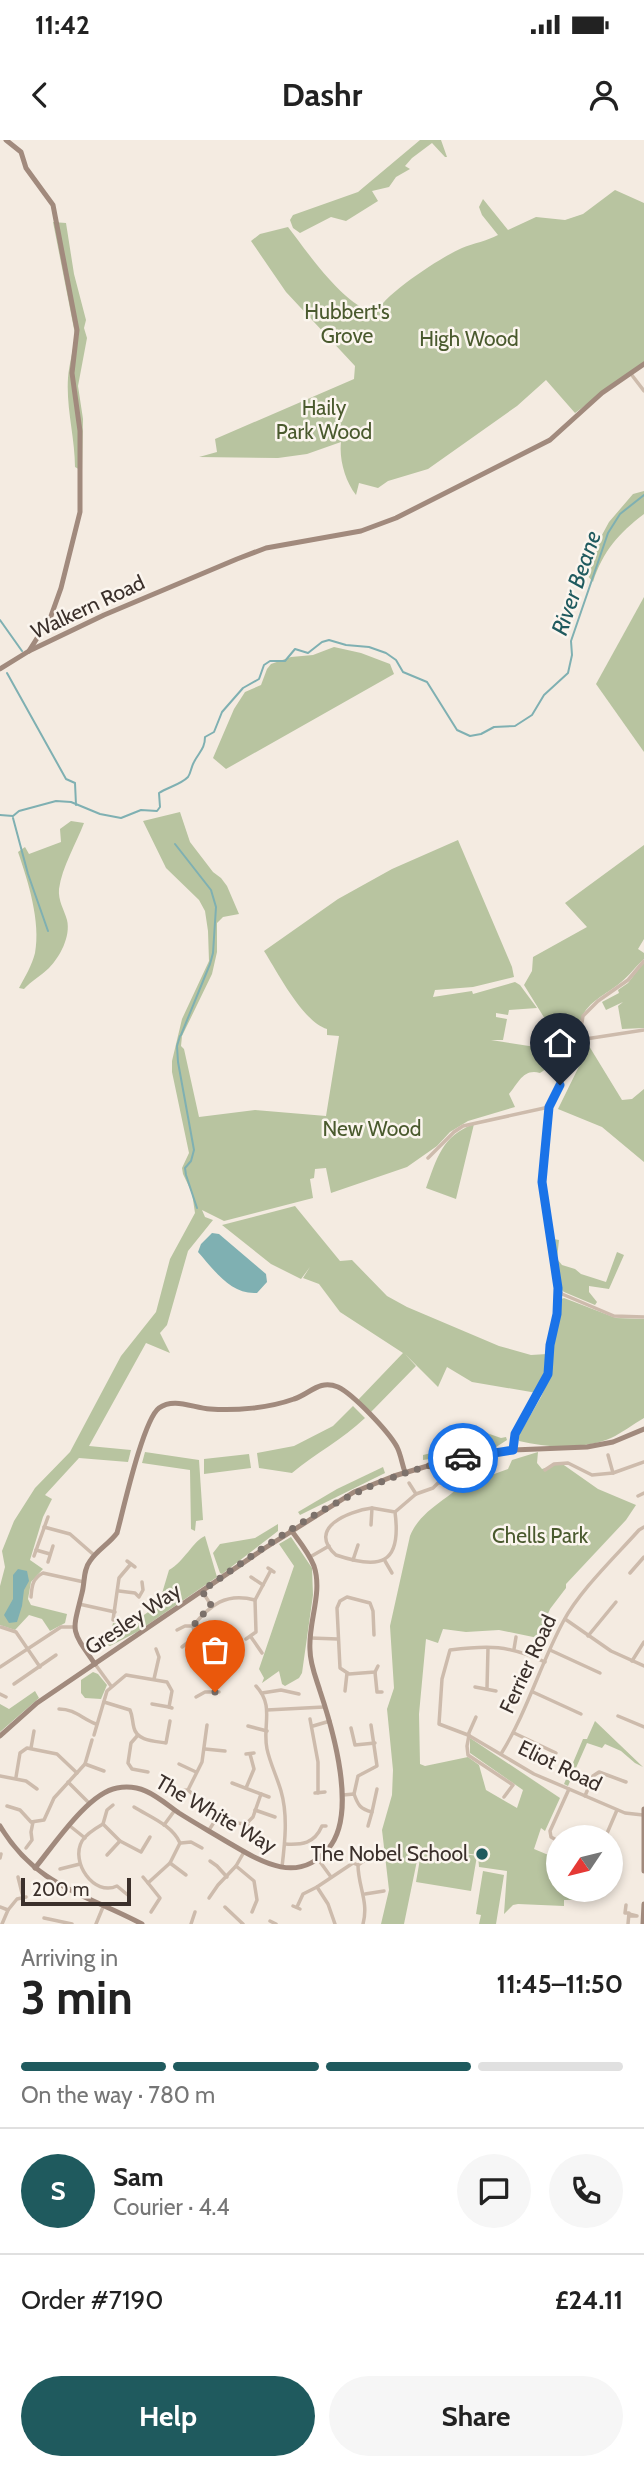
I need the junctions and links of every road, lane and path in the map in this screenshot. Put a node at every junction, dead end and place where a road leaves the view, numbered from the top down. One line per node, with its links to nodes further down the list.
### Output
1 (6, 140): 5 (street, Walkern Road)
2 (644, 364): 3 (street, Walkern Road)
3 (631, 374): 4 (street); 5 (street, Walkern Road)
4 (644, 391)
5 (29, 651): 6 (street)
6 (0, 669)
7 (644, 961): 9 (street)
8 (644, 1030): 9 (street)
9 (579, 1040): 10 (street)
10 (549, 1107): 11 (street); 12 (street)
11 (428, 1158)
12 (558, 1288): 13 (street); 15 (street)
13 (644, 1317)
14 (644, 1429): 15 (street, Gresley Way)
15 (513, 1450): 19 (street, Gresley Way)
16 (608, 1455): 20 (street)
17 (644, 1462): 20 (street)
18 (545, 1470): 20 (street)
19 (405, 1472): 34 (street, Gresley Way); 40 (street)
20 (613, 1473)
21 (461, 1475): 24 (street)
22 (433, 1480): 24 (street)
23 (409, 1483): 26 (street)
24 (438, 1483): 26 (street)
25 (644, 1493): 27 (street)
26 (416, 1494): 29 (street)
27 (638, 1496)
28 (372, 1508): 29 (street); 31 (street); 37 (street)
29 (395, 1512): 45 (street)
30 (48, 1517): 32 (street)
31 (370, 1525)
32 (44, 1527): 38 (street); 40 (street)
33 (644, 1527): 63 (street, Ferrier Road)
34 (291, 1530): 42 (street); 56 (street, Gresley Way)
35 (358, 1545): 44 (street)
36 (53, 1546): 39 (street)
37 (329, 1546): 42 (street); 44 (street)
38 (36, 1550): 39 (street); 41 (street)
39 (50, 1554): 46 (street)
40 (94, 1555): 52 (street)
41 (34, 1556)
42 (310, 1557): 75 (street)
43 (644, 1557): 50 (street)
44 (353, 1561): 45 (street)
45 (385, 1561): 49 (street)
46 (48, 1562)
47 (131, 1564): 55 (street)
48 (271, 1570): 54 (street)
49 (392, 1573)
50 (630, 1573)
51 (252, 1578): 54 (street)
52 (84, 1582): 57 (street); 60 (street)
53 (142, 1583): 55 (street)
54 (263, 1585): 58 (street)
55 (118, 1591): 62 (street)
56 (202, 1591): 61 (street); 90 (street, Gresley Way)
57 (31, 1597)
58 (255, 1601): 61 (street); 72 (street)
59 (616, 1602): 70 (street)
60 (79, 1604): 62 (street); 67 (street)
61 (211, 1605): 65 (street)
62 (115, 1612): 64 (street)
63 (565, 1619): 70 (street); 84 (street, Ferrier Road)
64 (113, 1620)
65 (193, 1626): 68 (street); 71 (street)
66 (1, 1627): 81 (street)
67 (74, 1627): 81 (street); 90 (street)
68 (177, 1630)
69 (374, 1635): 77 (street)
70 (589, 1636): 88 (street)
71 (195, 1637): 79 (street); 85 (street)
72 (251, 1637): 76 (street); 86 (street)
73 (516, 1637): 83 (street)
74 (226, 1638): 85 (street)
75 (310, 1638): 77 (street); 118 (street)
76 (246, 1639)
77 (338, 1639): 99 (street)
78 (644, 1642): 88 (street)
79 (181, 1647)
80 (488, 1647): 83 (street); 106 (street); 138 (street, Eliot Road)
81 (27, 1648): 94 (street); 95 (street)
82 (156, 1648): 101 (street)
83 (514, 1649): 89 (street)
84 (550, 1650): 89 (street, Ferrier Road); 100 (street)
85 (206, 1651): 91 (street); 96 (street)
86 (262, 1653)
87 (56, 1655): 95 (street)
88 (632, 1661): 93 (street)
89 (545, 1662): 110 (street, Ferrier Road)
90 (95, 1664): 103 (street); 139 (street, Gresley Way)
91 (194, 1664)
92 (378, 1666): 98 (street)
93 (644, 1666)
94 (0, 1667)
95 (40, 1667): 102 (street)
96 (216, 1671): 97 (street); 115 (street)
97 (232, 1671)
98 (375, 1672): 99 (street); 109 (street)
99 (347, 1673): 107 (street)
100 (600, 1673)
101 (154, 1679): 103 (street); 117 (street)
102 (14, 1685)
103 (111, 1686): 116 (street)
104 (256, 1686): 111 (street)
105 (475, 1686): 106 (street)
106 (487, 1688): 108 (street)
107 (345, 1691)
108 (496, 1691)
109 (382, 1692)
110 (533, 1692): 121 (street); 136 (street, Ferrier Road)
111 (262, 1693): 113 (street); 120 (street)
112 (0, 1694): 114 (street)
113 (299, 1694)
114 (6, 1697)
115 (196, 1698)
116 (103, 1702): 127 (street); 137 (street)
117 (152, 1704)
118 (326, 1707): 120 (street); 126 (street)
119 (63, 1708): 127 (street)
120 (267, 1710): 135 (street)
121 (581, 1714)
122 (618, 1716): 132 (street)
123 (477, 1717): 138 (street)
124 (310, 1719): 131 (street)
125 (170, 1721): 137 (street)
126 (330, 1721): 131 (street); 167 (street)
127 (96, 1724): 147 (street)
128 (206, 1724): 142 (street)
129 (371, 1725): 140 (street)
130 (248, 1726): 135 (street)
131 (313, 1726): 164 (street)
132 (644, 1727)
133 (351, 1728): 140 (street)
134 (34, 1731): 141 (street)
135 (267, 1731): 198 (street)
136 (514, 1733): 144 (street); 146 (street, Ferrier Road)
137 (138, 1735): 150 (street)
138 (469, 1735): 146 (street, Eliot Road); 170 (street)
139 (0, 1737)
140 (374, 1744): 166 (street)
141 (32, 1748): 152 (street); 154 (street)
142 (205, 1749): 143 (street); 151 (street)
143 (221, 1753)
144 (556, 1753)
145 (250, 1754): 158 (street)
146 (501, 1754): 162 (street, Eliot Road)
147 (85, 1764): 149 (street); 152 (street)
148 (181, 1766): 151 (street)
149 (104, 1771)
150 (148, 1772)
151 (196, 1772): 163 (street)
152 (77, 1773): 155 (street)
153 (0, 1776): 154 (street)
154 (16, 1777): 159 (street)
155 (68, 1782): 171 (street); 182 (street)
156 (626, 1782): 168 (street)
157 (229, 1788): 158 (street)
158 (246, 1788): 165 (street)
159 (37, 1789)
160 (177, 1789): 163 (street)
161 (377, 1789): 178 (street)
162 (569, 1789): 168 (street, Eliot Road); 186 (street)
163 (188, 1790): 180 (street)
164 (325, 1792)
165 (261, 1794): 169 (street); 176 (street)
166 (354, 1794): 167 (street); 178 (street)
167 (341, 1795): 206 (street)
168 (585, 1796): 177 (street, Eliot Road)
169 (269, 1797)
170 (504, 1797)
171 (89, 1803): 175 (street, The White Way); 189 (street, The White Way)
172 (113, 1805): 184 (street)
173 (6, 1806): 182 (street)
174 (134, 1807): 185 (street)
175 (175, 1810): 185 (street); 192 (street, The White Way)
176 (256, 1810): 181 (street); 183 (street)
177 (617, 1810): 179 (street, Eliot Road); 187 (street)
178 (372, 1812): 191 (street)
179 (643, 1812): 215 (street)
180 (218, 1816): 183 (street); 192 (street)
181 (275, 1817)
182 (33, 1822): 199 (street)
183 (247, 1823): 197 (street)
184 (103, 1824): 194 (street); 195 (street)
185 (164, 1825): 196 (street)
186 (553, 1825)
187 (611, 1825)
188 (0, 1826): 213 (street)
189 (70, 1826): 194 (street); 213 (street, The White Way)
190 (326, 1826): 198 (street)
191 (368, 1826)
192 (209, 1830): 202 (street, The White Way)
193 (150, 1837): 201 (street)
194 (85, 1838): 209 (street)
195 (120, 1841): 201 (street); 203 (street)
196 (180, 1843): 200 (street); 208 (street)
197 (266, 1844)
198 (285, 1844): 212 (street)
199 (26, 1848)
200 (201, 1848)
201 (141, 1852): 205 (street)
202 (244, 1852): 211 (street); 212 (street, The White Way)
203 (107, 1855)
204 (372, 1856): 210 (street)
205 (138, 1857)
206 (318, 1859): 212 (street, The White Way); 220 (street)
207 (210, 1861): 219 (street)
208 (170, 1863): 216 (street); 222 (street)
209 (80, 1864): 214 (street); 223 (street)
210 (358, 1865): 220 (street); 226 (street)
211 (236, 1866): 219 (street); 240 (street)
212 (282, 1867)
213 (35, 1868): 234 (street)
214 (61, 1868)
215 (644, 1871)
216 (186, 1875)
217 (18, 1877): 237 (street)
218 (143, 1877): 222 (street)
219 (226, 1877): 230 (street)
220 (331, 1877): 224 (street)
221 (113, 1881): 223 (street)
222 (148, 1883): 229 (street)
223 (117, 1886): 228 (street)
224 (317, 1887): 236 (street); 251 (street)
225 (384, 1891): 226 (street)
226 (365, 1894): 252 (street)
227 (165, 1895): 229 (street)
228 (129, 1896)
229 (160, 1898): 238 (street)
230 (209, 1898)
231 (644, 1904): 241 (street)
232 (626, 1905): 253 (street)
233 (0, 1907): 237 (street)
234 (103, 1907): 246 (street); 247 (street)
235 (225, 1907): 249 (street)
236 (296, 1907)
237 (8, 1910): 244 (street)
238 (151, 1912)
239 (195, 1912): 248 (street)
240 (252, 1912)
241 (641, 1916): 254 (street)
242 (44, 1918): 245 (street)
243 (271, 1921): 250 (street)
244 (2, 1924)
245 (72, 1924)
246 (96, 1924)
247 (142, 1924)
248 (191, 1924)
249 (243, 1924)
250 (276, 1924)
251 (335, 1924)
252 (363, 1924)
253 (628, 1924)
254 (643, 1924)

